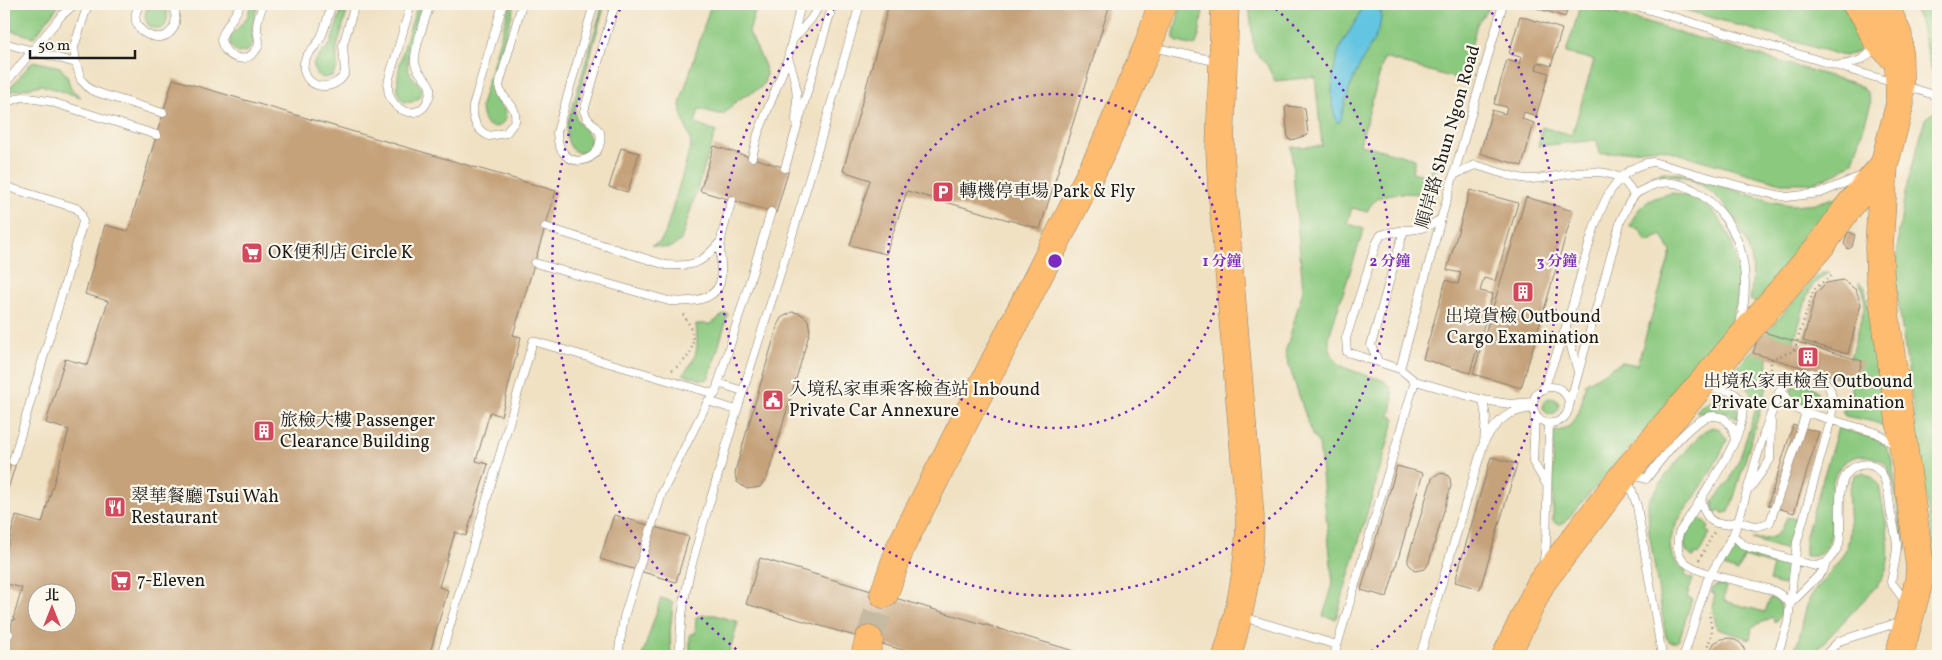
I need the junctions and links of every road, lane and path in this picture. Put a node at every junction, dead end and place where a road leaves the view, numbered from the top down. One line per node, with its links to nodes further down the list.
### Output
1 (75, 4): 29 (lane)
2 (88, 4): 31 (lane)
3 (140, 4): 4 (lane)
4 (174, 4)
5 (240, 4): 6 (lane)
6 (263, 4)
7 (332, 4): 8 (lane)
8 (355, 4)
9 (411, 4): 10 (lane)
10 (430, 4)
11 (503, 4): 12 (lane)
12 (522, 4)
13 (594, 4): 14 (lane)
14 (615, 4)
15 (801, 4): 26 (lane)
16 (820, 4): 26 (lane)
17 (833, 4): 40 (lane)
18 (860, 4): 66 (lane)
19 (1162, 4): 28 (highway)
20 (1225, 4): 32 (highway)
21 (1503, 4): 44 (lane, 順岸路 Shun Ngon Road)
22 (1630, 4): 33 (lane)
23 (1856, 4): 25 (highway)
24 (1884, 4): 34 (highway)
25 (1876, 38): 33 (lane); 34 (highway)
26 (793, 39): 30 (lane)
27 (4, 43): 29 (lane)
28 (1148, 46): 32 (lane); 92 (highway)
29 (32, 51): 31 (lane); 35 (lane)
30 (788, 58): 40 (lane); 41 (lane)
31 (76, 63): 38 (lane)
32 (1223, 63): 95 (highway)
33 (1836, 65): 34 (lane)
34 (1899, 74): 36 (lane); 42 (highway)
35 (4, 85)
36 (1938, 96)
37 (4, 102): 39 (lane)
38 (163, 113)
39 (157, 135)
40 (795, 136): 43 (lane)
41 (752, 157)
42 (1884, 164): 45 (lane); 57 (highway); 80 (highway)
43 (785, 168)
44 (1454, 175): 45 (lane); 50 (lane, 順岸路 Shun Ngon Road)
45 (1620, 179): 47 (lane); 56 (lane)
46 (4, 186): 81 (lane)
47 (1634, 196): 57 (lane); 60 (lane)
48 (732, 200): 53 (lane)
49 (771, 212): 63 (lane)
50 (1441, 219): 52 (lane); 59 (lane, 順岸路 Shun Ngon Road)
51 (545, 227): 53 (lane)
52 (1404, 230): 58 (lane); 58 (lane)
53 (720, 242): 55 (lane)
54 (535, 263): 55 (lane)
55 (669, 301): 61 (path)
56 (1566, 328): 60 (lane); 64 (lane)
57 (1736, 344): 67 (highway)
58 (1378, 361): 59 (lane)
59 (1400, 369): 62 (lane)
60 (1579, 373): 71 (lane)
61 (657, 376): 68 (lane); 99 (lane)
62 (1415, 380): 69 (lane); 98 (lane)
63 (718, 383): 66 (lane); 68 (lane)
64 (1544, 389): 71 (lane); 72 (lane)
65 (1780, 390): 74 (lane); 75 (lane); 76 (lane)
66 (743, 391): 73 (lane)
67 (1695, 391): 78 (lane); 82 (highway)
68 (715, 394): 70 (lane)
69 (1483, 400): 72 (lane); 79 (lane)
70 (708, 401): 73 (lane); 100 (lane)
71 (1569, 406): 77 (lane)
72 (1534, 408): 77 (lane); 79 (lane); 83 (lane)
73 (736, 410): 101 (lane)
74 (1806, 413): 76 (lane); 86 (lane)
75 (1771, 417): 84 (lane); 84 (lane)
76 (1831, 419): 80 (lane); 88 (lane)
77 (1549, 423): 83 (lane)
78 (1736, 439): 82 (lane); 85 (lane)
79 (1484, 442): 104 (lane)
80 (1905, 453): 94 (highway)
81 (13, 460)
82 (1626, 472): 91 (highway); 106 (lane)
83 (1547, 485): 91 (lane)
84 (1747, 493): 86 (lane)
85 (1701, 499): 86 (lane); 90 (lane)
86 (1738, 522): 87 (lane)
87 (1733, 535): 88 (lane); 90 (lane)
88 (1794, 560): 89 (lane); 93 (lane)
89 (1826, 563): 93 (lane); 94 (lane)
90 (1710, 573): 93 (lane); 107 (lane)
91 (1540, 583): 105 (highway)
92 (884, 594)
93 (1790, 604): 108 (lane)
94 (1910, 615): 109 (lane); 110 (highway)
95 (1239, 616): 98 (lane); 102 (highway)
96 (4, 617): 97 (path)
97 (17, 621)
98 (1337, 645): 103 (lane)
99 (441, 656)
100 (618, 656)
101 (680, 656)
102 (1227, 656)
103 (1334, 656)
104 (1420, 656)
105 (1506, 656)
106 (1662, 656)
107 (1684, 656)
108 (1777, 656)
109 (1824, 656)
110 (1899, 656)

